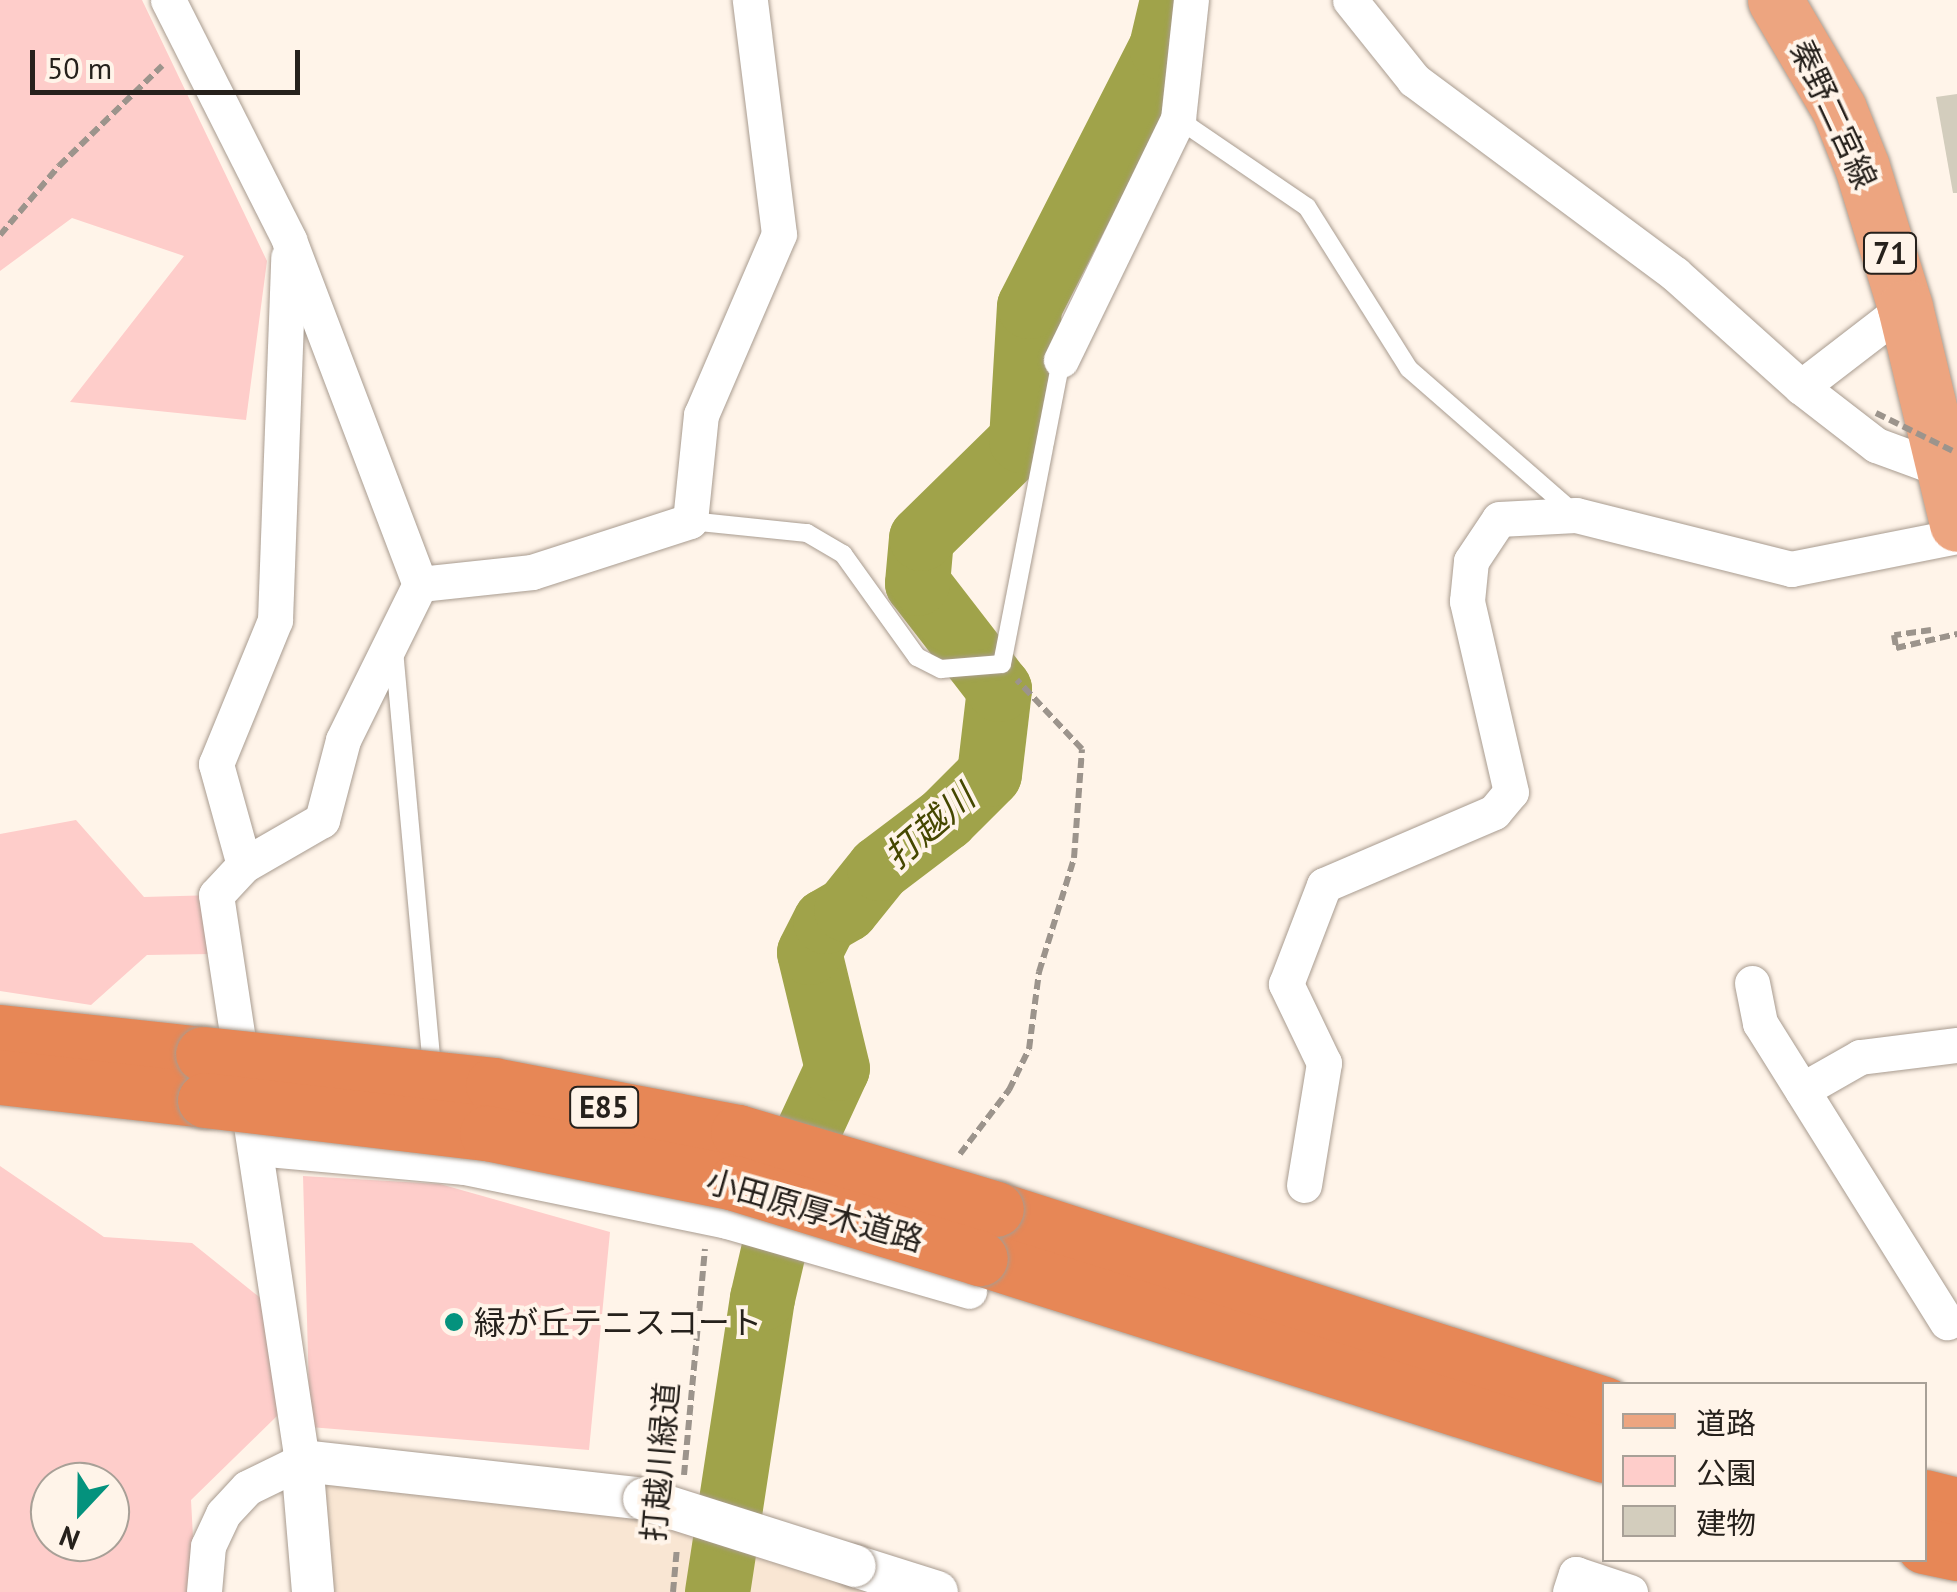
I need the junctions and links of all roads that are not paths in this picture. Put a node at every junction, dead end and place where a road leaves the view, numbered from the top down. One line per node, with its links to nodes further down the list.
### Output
1 (168, 0): 7 (street)
2 (750, 0): 13 (street)
3 (1191, 0): 6 (street)
4 (1350, 0): 10 (street)
5 (1775, 0): 8 (main road, 秦野二宮線 / 71)
6 (1178, 119): 9 (street); 12 (lane)
7 (289, 240): 16 (street); 18 (street)
8 (1905, 307): 10 (street); 11 (main road, 秦野二宮線 / 71)
9 (1060, 360): 13 (lane)
10 (1801, 387): 11 (street)
11 (1951, 461): 14 (main road, 秦野二宮線 / 71)
12 (1576, 515): 15 (street); 27 (street)
13 (690, 521): 16 (street)
14 (1957, 524)
15 (1957, 536)
16 (420, 584): 17 (street)
17 (394, 648): 18 (street); 22 (lane)
18 (244, 865): 26 (street)
19 (1752, 983): 25 (street)
20 (0, 1032): 24 (highway, 小田原厚木道路 / E85)
21 (1957, 1045): 25 (street)
22 (430, 1053)
23 (0, 1077): 24 (highway, 小田原厚木道路 / E85)
24 (204, 1077): 28 (highway, 小田原厚木道路 / E85, bridge)
25 (1802, 1090): 29 (street)
26 (255, 1148): 28 (street); 32 (street)
27 (1304, 1185)
28 (981, 1253): 30 (highway, 小田原厚木道路 / E85); 31 (highway, 小田原厚木道路 / E85)
29 (1947, 1322)
30 (1602, 1404)
31 (1602, 1454)
32 (302, 1461): 37 (street); 38 (street); 39 (street, bridge)
33 (1927, 1498): 34 (highway)
34 (1957, 1505)
35 (1927, 1547): 36 (highway)
36 (1957, 1554)
37 (204, 1592)
38 (313, 1592)
39 (937, 1592)
40 (1570, 1592): 41 (street)
41 (1630, 1592)

